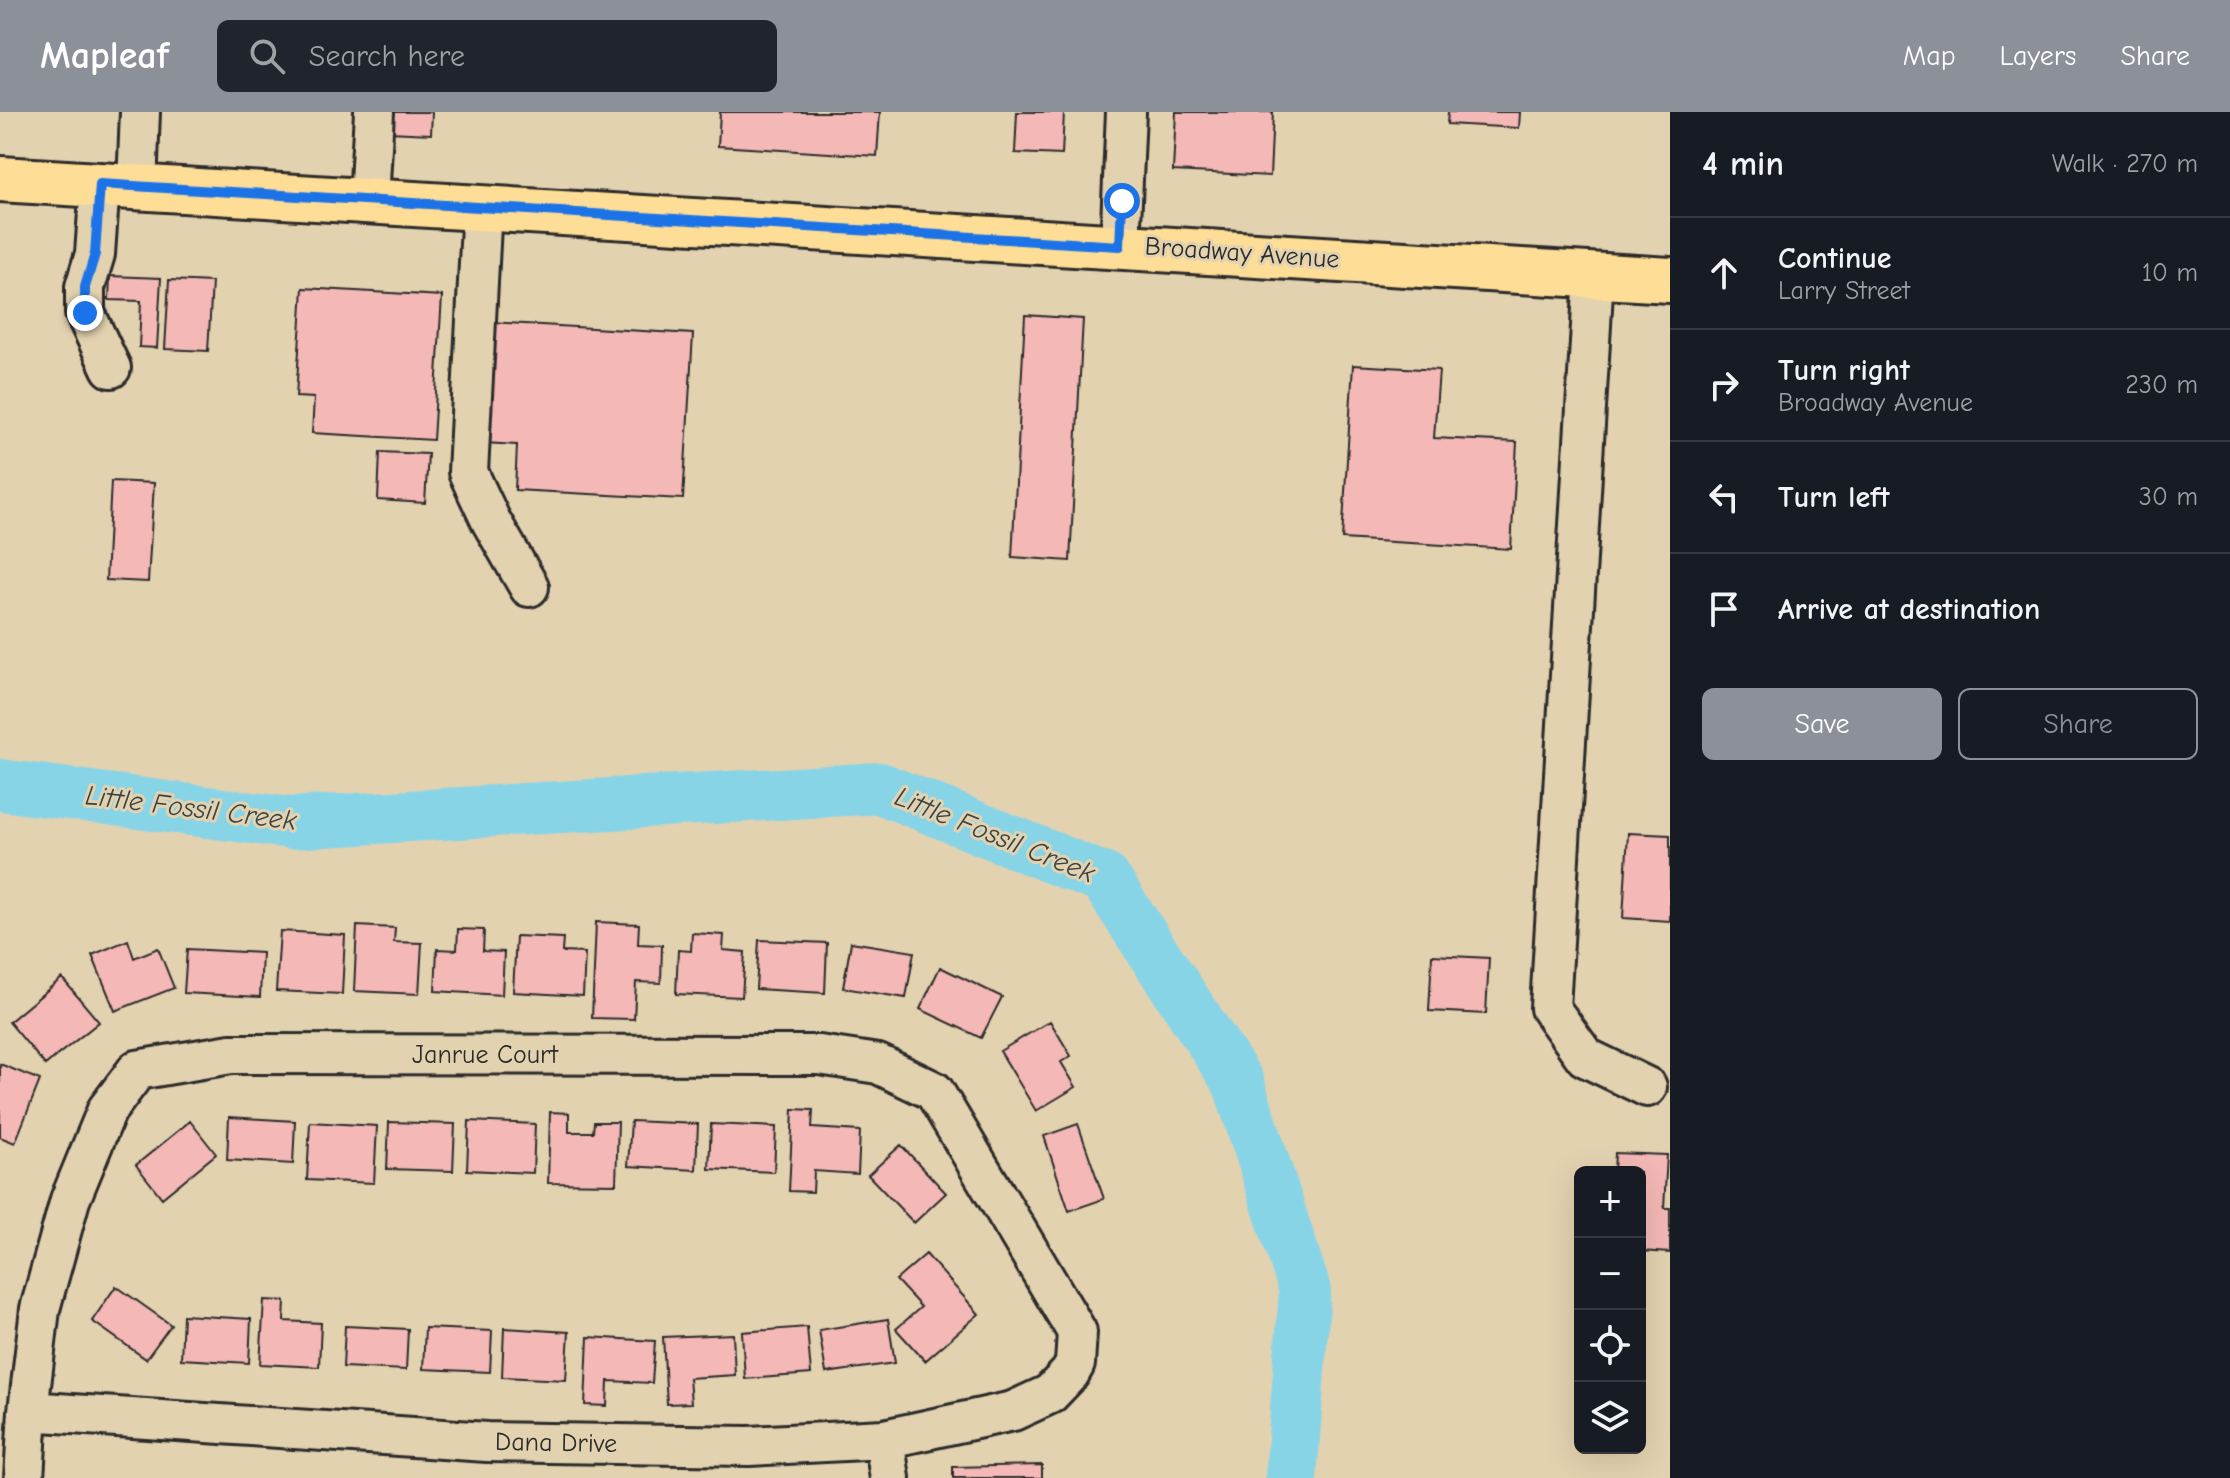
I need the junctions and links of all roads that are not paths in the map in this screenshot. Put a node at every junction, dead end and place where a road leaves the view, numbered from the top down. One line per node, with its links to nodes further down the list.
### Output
1 (140, 112): 5 (street)
2 (374, 112): 6 (street)
3 (1126, 112): 8 (street)
4 (0, 179): 5 (main road, Broadway Avenue)
5 (118, 185): 6 (main road, Broadway Avenue); 11 (street)
6 (369, 200): 7 (main road, Broadway Avenue)
7 (482, 206): 8 (main road, Broadway Avenue); 12 (street)
8 (1120, 246): 9 (main road, Broadway Avenue)
9 (1594, 275): 10 (main road, Broadway Avenue); 13 (street)
10 (1670, 280)
11 (111, 368)
12 (529, 587)
13 (1647, 1087)
14 (1070, 1373): 15 (street, Janrue Court); 16 (street, Dana Drive)
15 (28, 1411): 16 (street, Dana Drive); 17 (street, Janrue Court)
16 (884, 1439): 18 (street)
17 (24, 1478)
18 (890, 1478)

